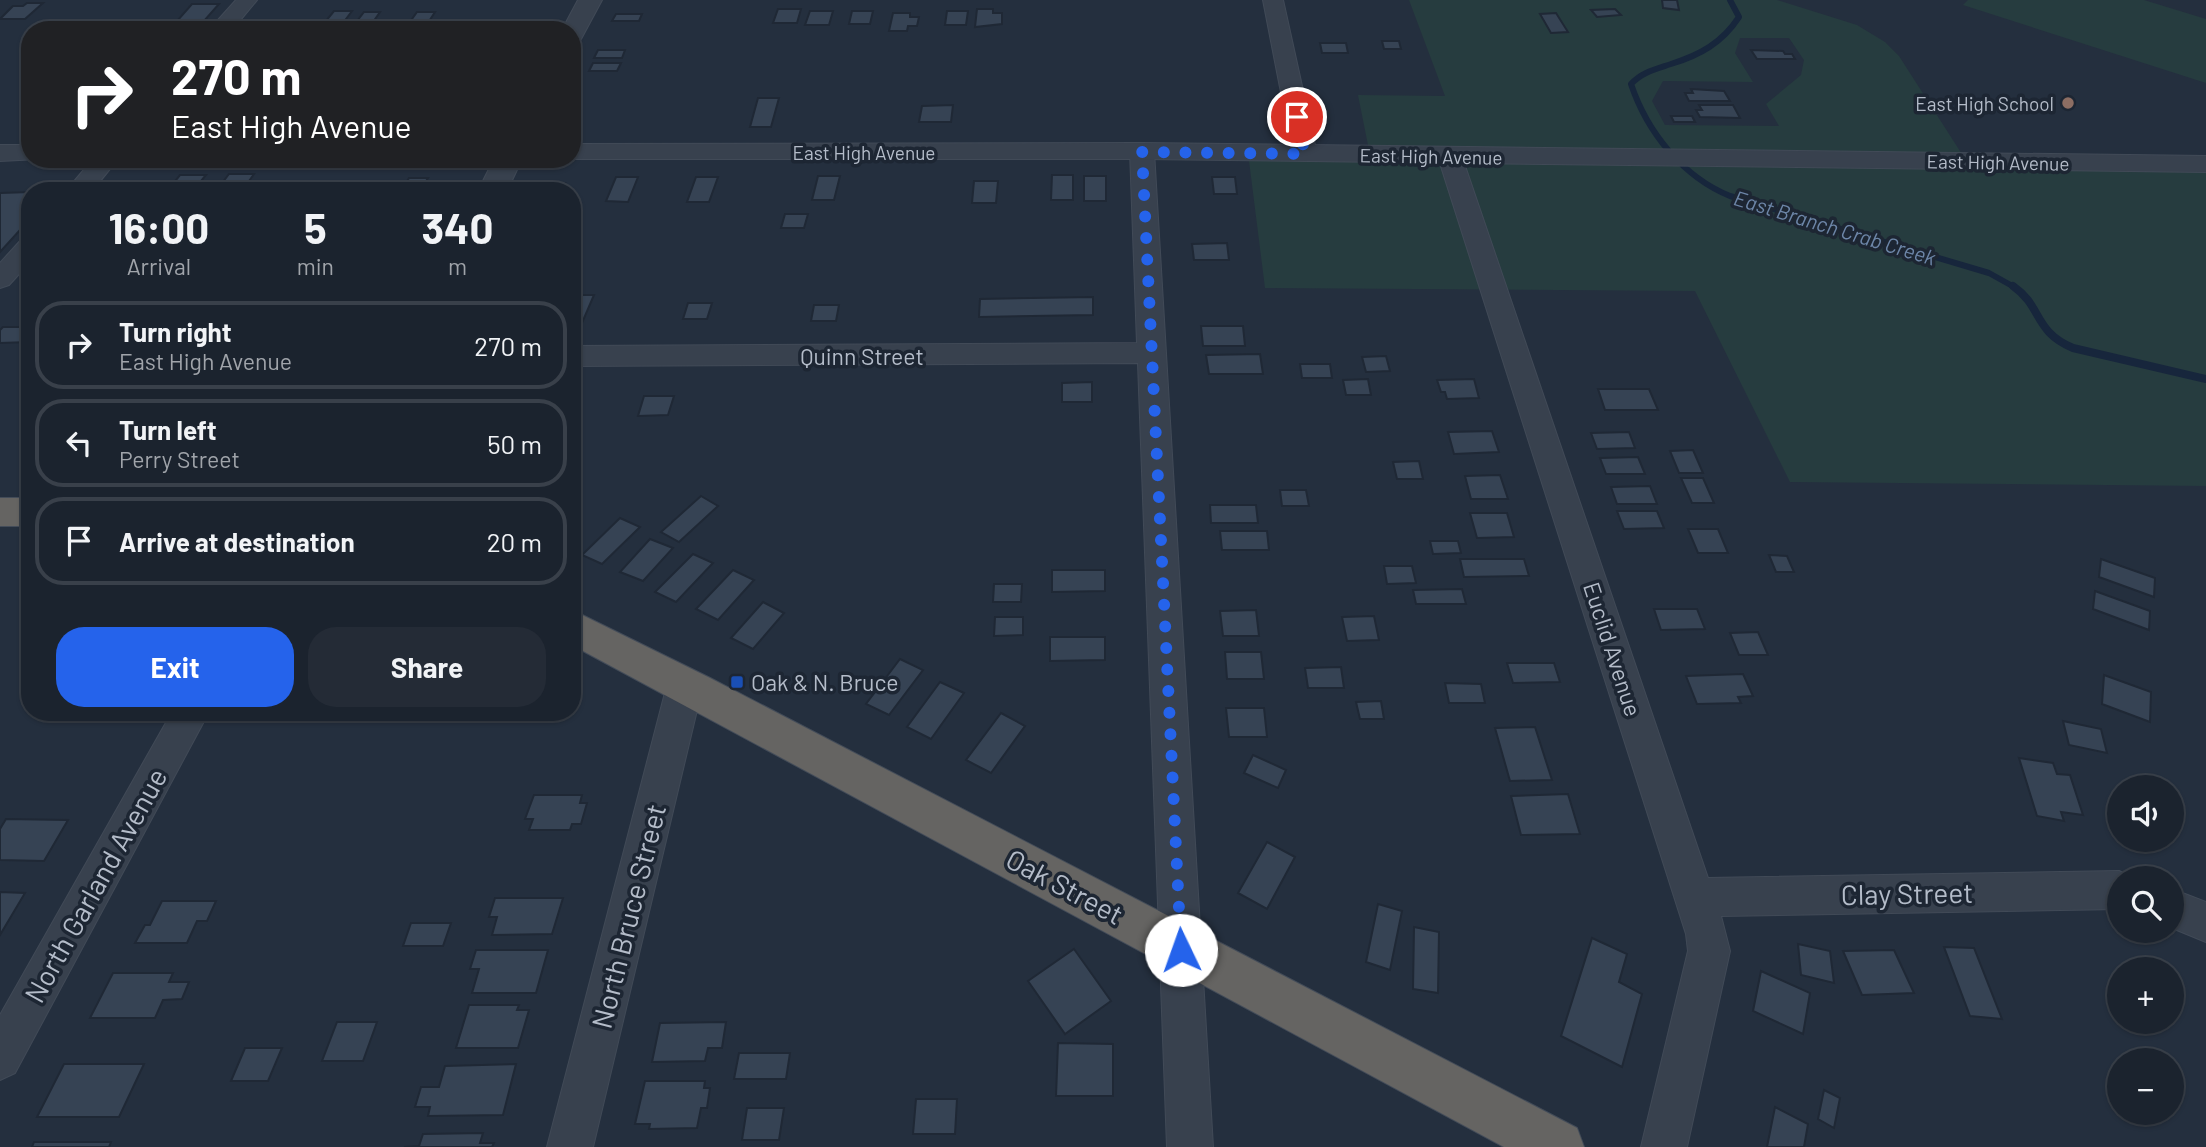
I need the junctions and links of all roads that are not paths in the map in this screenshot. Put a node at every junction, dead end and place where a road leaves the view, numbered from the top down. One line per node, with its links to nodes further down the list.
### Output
1 (247, 0): 4 (street)
2 (590, 0): 5 (street)
3 (1273, 0): 10 (street)
4 (228, 21)
5 (579, 21)
6 (581, 152): 7 (street, East High Avenue)
7 (1142, 152): 10 (street, East High Avenue); 17 (street)
8 (0, 153): 9 (street)
9 (21, 153)
10 (1305, 154): 11 (street, East High Avenue)
11 (1450, 157): 12 (street, East High Avenue); 25 (street, Euclid Avenue)
12 (2206, 164)
13 (98, 168): 14 (street)
14 (86, 182)
15 (21, 256): 16 (street)
16 (0, 279)
17 (1152, 353): 18 (street, Quinn Street); 28 (street)
18 (581, 356)
19 (0, 512): 20 (highway)
20 (21, 512)
21 (581, 631): 22 (highway, Oak Street)
22 (685, 685): 28 (highway, Oak Street); 30 (street, North Bruce Street)
23 (186, 721): 29 (street, North Garland Avenue)
24 (2107, 890): 25 (street, Clay Street)
25 (1695, 897): 33 (street, Euclid Avenue)
26 (2184, 913): 27 (street)
27 (2206, 922)
28 (1181, 950): 31 (street); 32 (highway, Oak Street)
29 (0, 1058)
30 (570, 1147)
31 (1190, 1147)
32 (1558, 1147)
33 (1664, 1147)

